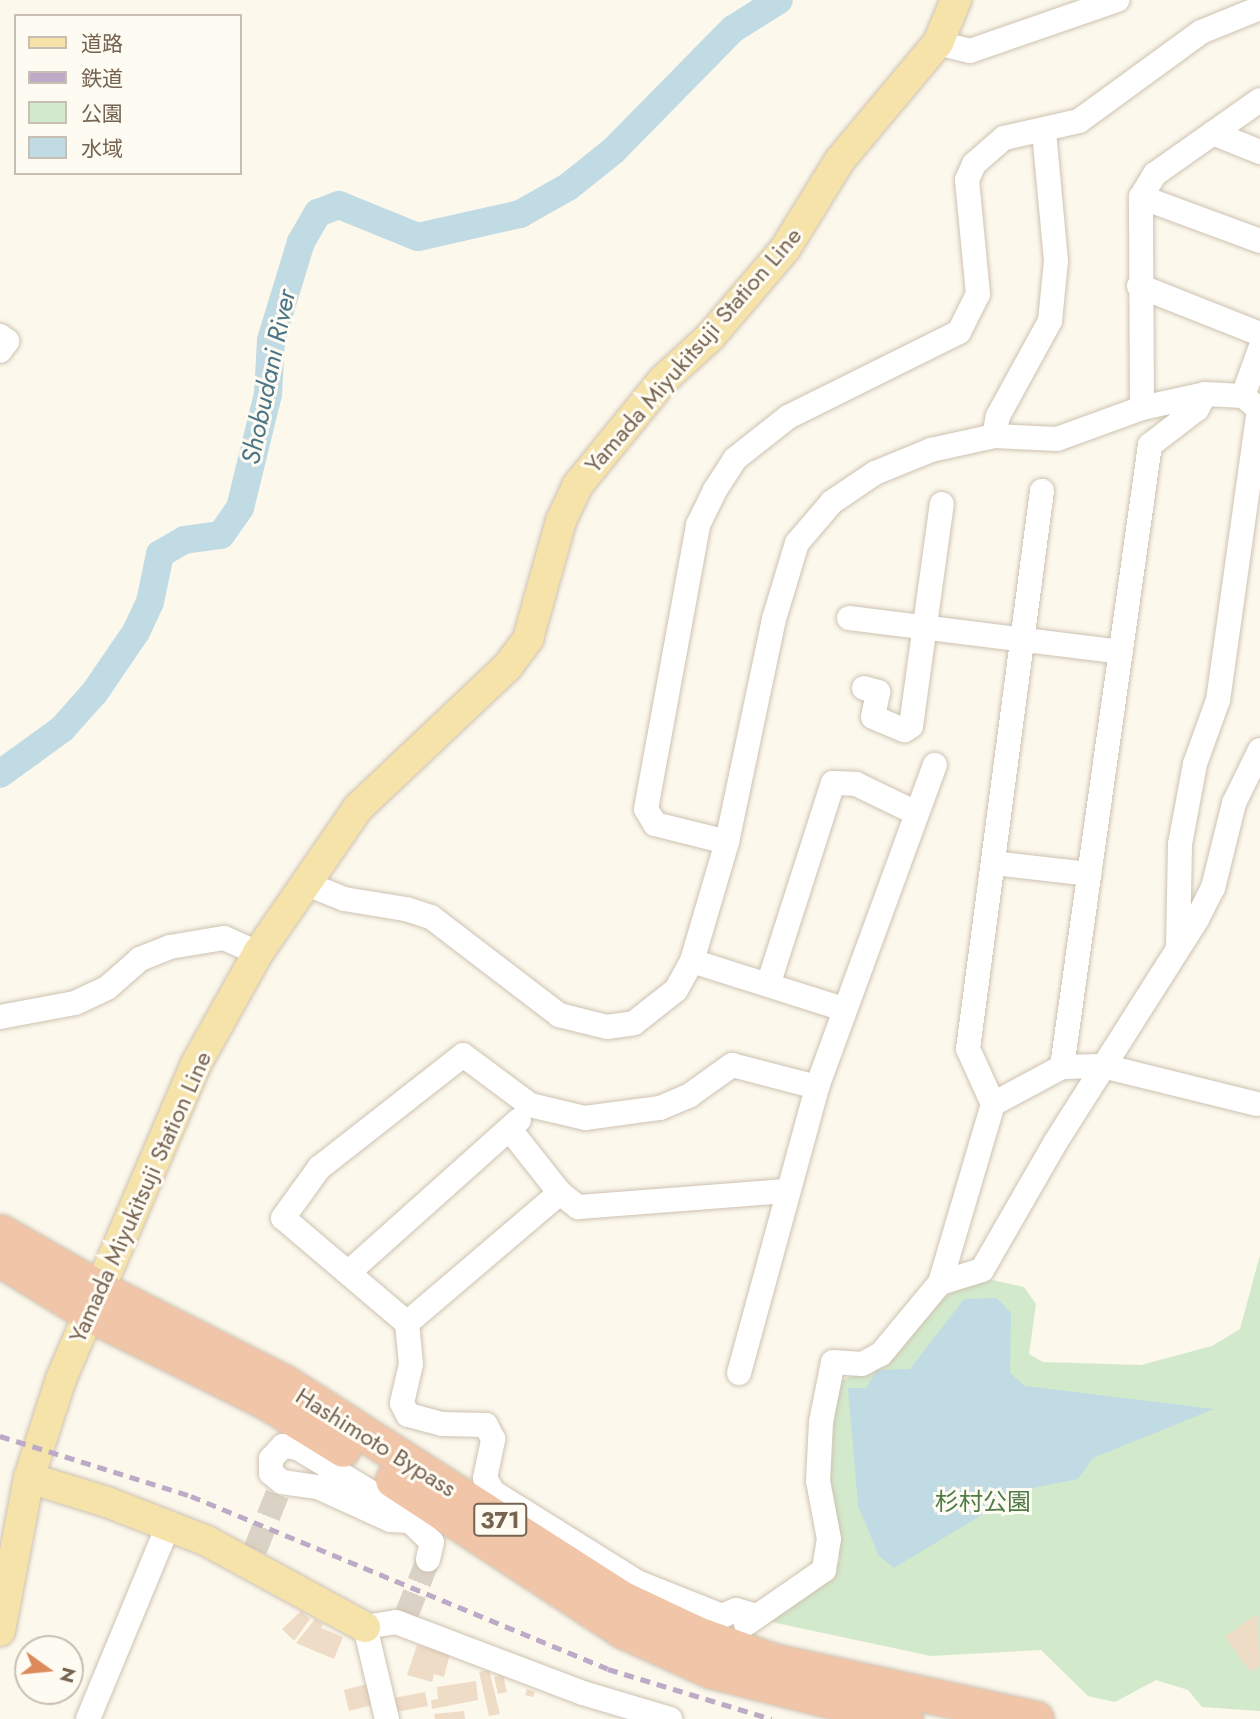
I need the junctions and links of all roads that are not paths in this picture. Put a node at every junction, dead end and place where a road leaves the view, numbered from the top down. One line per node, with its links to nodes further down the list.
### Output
1 (956, 0): 4 (main road, Yamada Miyukitsuji Station Line)
2 (1117, 0): 4 (street)
3 (1260, 8): 6 (street)
4 (938, 43): 34 (main road, Yamada Miyukitsuji Station Line)
5 (1260, 100): 7 (street)
6 (1044, 132): 19 (street); 31 (street)
7 (1213, 133): 8 (street); 9 (street)
8 (1260, 152)
9 (1141, 197): 10 (street); 11 (street)
10 (1260, 241)
11 (1139, 286): 12 (street); 18 (street)
12 (1260, 334)
13 (0, 336): 15 (street)
14 (1260, 349): 17 (street)
15 (0, 351)
16 (1205, 394): 17 (street); 18 (street); 26 (street)
17 (1243, 396): 20 (street)
18 (1142, 408): 19 (street)
19 (994, 436): 31 (street)
20 (1255, 481): 35 (street)
21 (1042, 491): 25 (street)
22 (942, 504): 24 (street)
23 (849, 618): 24 (street)
24 (926, 628): 25 (street); 27 (street)
25 (1022, 640): 26 (street); 32 (street)
26 (1121, 652): 33 (street)
27 (864, 688)
28 (1260, 750): 35 (street)
29 (935, 765): 30 (street)
30 (916, 813): 38 (street); 39 (street)
31 (727, 842): 37 (street)
32 (993, 863): 33 (street); 44 (street)
33 (1090, 874): 42 (street)
34 (307, 884): 36 (main road, Yamada Miyukitsuji Station Line); 37 (street)
35 (1178, 947): 41 (street)
36 (258, 953): 40 (street); 54 (main road, Yamada Miyukitsuji Station Line)
37 (692, 961): 38 (street)
38 (769, 982): 39 (street)
39 (843, 1009): 43 (street)
40 (0, 1017)
41 (1103, 1066): 42 (street); 45 (street); 53 (street)
42 (1062, 1067): 44 (street)
43 (817, 1087): 46 (street); 48 (street)
44 (993, 1104): 53 (street)
45 (1256, 1104)
46 (530, 1105): 47 (street); 52 (street)
47 (511, 1131): 49 (street); 52 (street)
48 (788, 1191): 49 (street); 56 (street)
49 (560, 1193): 55 (street)
50 (0, 1232): 54 (highway, Hashimoto Bypass / 371)
51 (0, 1259): 54 (highway, Hashimoto Bypass / 371)
52 (349, 1272): 55 (street)
53 (940, 1283): 61 (street)
54 (93, 1301): 57 (main road, Yamada Miyukitsuji Station Line); 58 (highway, Hashimoto Bypass / 371)
55 (407, 1323): 61 (street)
56 (738, 1373)
57 (29, 1478): 59 (main road); 63 (main road, Yamada Miyukitsuji Station Line)
58 (433, 1502): 58 (street); 60 (street); 64 (highway, Hashimoto Bypass / 371)
59 (168, 1527): 62 (main road); 65 (street)
60 (428, 1560)
61 (757, 1616): 64 (street)
62 (365, 1627): 66 (street); 67 (street)
63 (0, 1631)
64 (716, 1656): 68 (highway, Hashimoto Bypass / 371); 69 (highway, Hashimoto Bypass / 371)
65 (88, 1719)
66 (387, 1719)
67 (670, 1719)
68 (905, 1719)
69 (1036, 1719)

